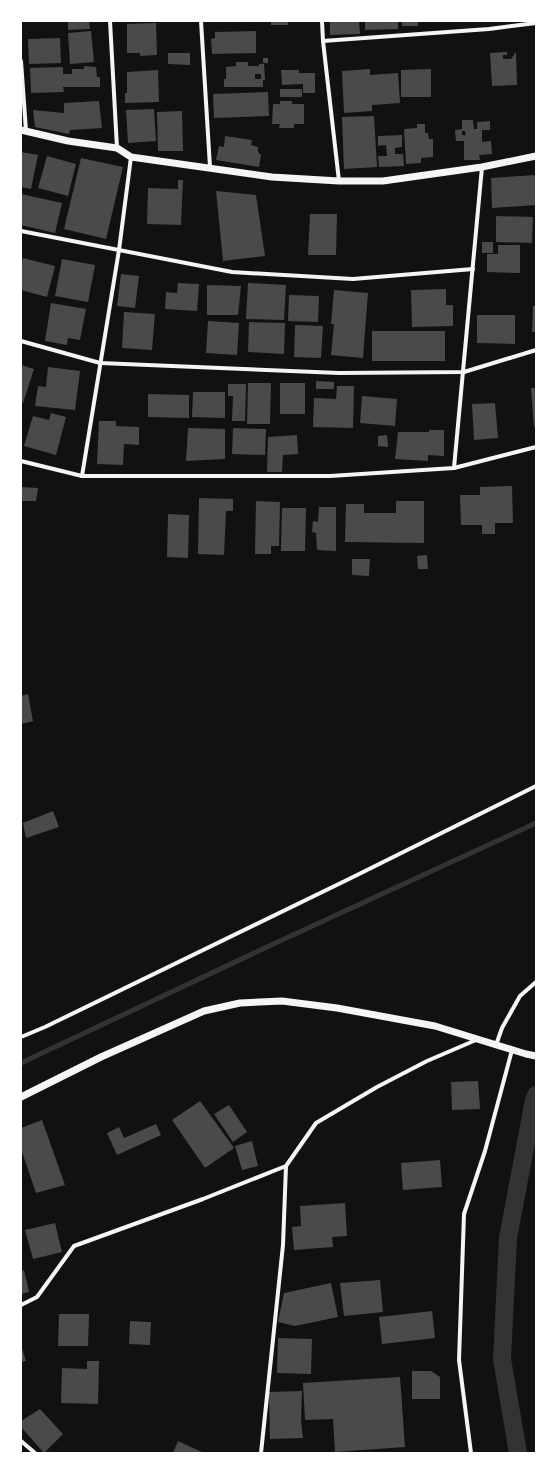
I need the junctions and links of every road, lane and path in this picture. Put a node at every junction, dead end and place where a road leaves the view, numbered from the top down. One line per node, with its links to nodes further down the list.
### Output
1 (110, 21): 8 (street)
2 (201, 21): 11 (street)
3 (322, 21): 5 (street)
4 (536, 23): 5 (street)
5 (323, 41): 13 (street)
6 (21, 61): 7 (street)
7 (24, 130): 8 (street)
8 (117, 148): 10 (street)
9 (536, 156): 12 (street)
10 (131, 157): 11 (street); 15 (street)
11 (210, 167): 13 (street)
12 (482, 167): 13 (street); 16 (street)
13 (339, 181)
14 (21, 231): 15 (street)
15 (119, 250): 16 (street); 19 (street)
16 (473, 269): 20 (street)
17 (21, 341): 19 (street)
18 (536, 350): 20 (street)
19 (100, 363): 20 (street); 24 (street)
20 (464, 372): 23 (street)
21 (536, 447): 23 (street)
22 (21, 462): 24 (street)
23 (454, 468): 24 (street)
24 (82, 476)
25 (536, 786): 27 (street)
26 (536, 982): 29 (street)
27 (21, 1037)
28 (477, 1039): 29 (street); 32 (street); 33 (street)
29 (496, 1045): 30 (street)
30 (512, 1050): 31 (street); 38 (street)
31 (536, 1056)
32 (21, 1097)
33 (286, 1166): 34 (street); 37 (street)
34 (21, 1305)
35 (21, 1441): 36 (street)
36 (35, 1453)
37 (261, 1453)
38 (471, 1453)

